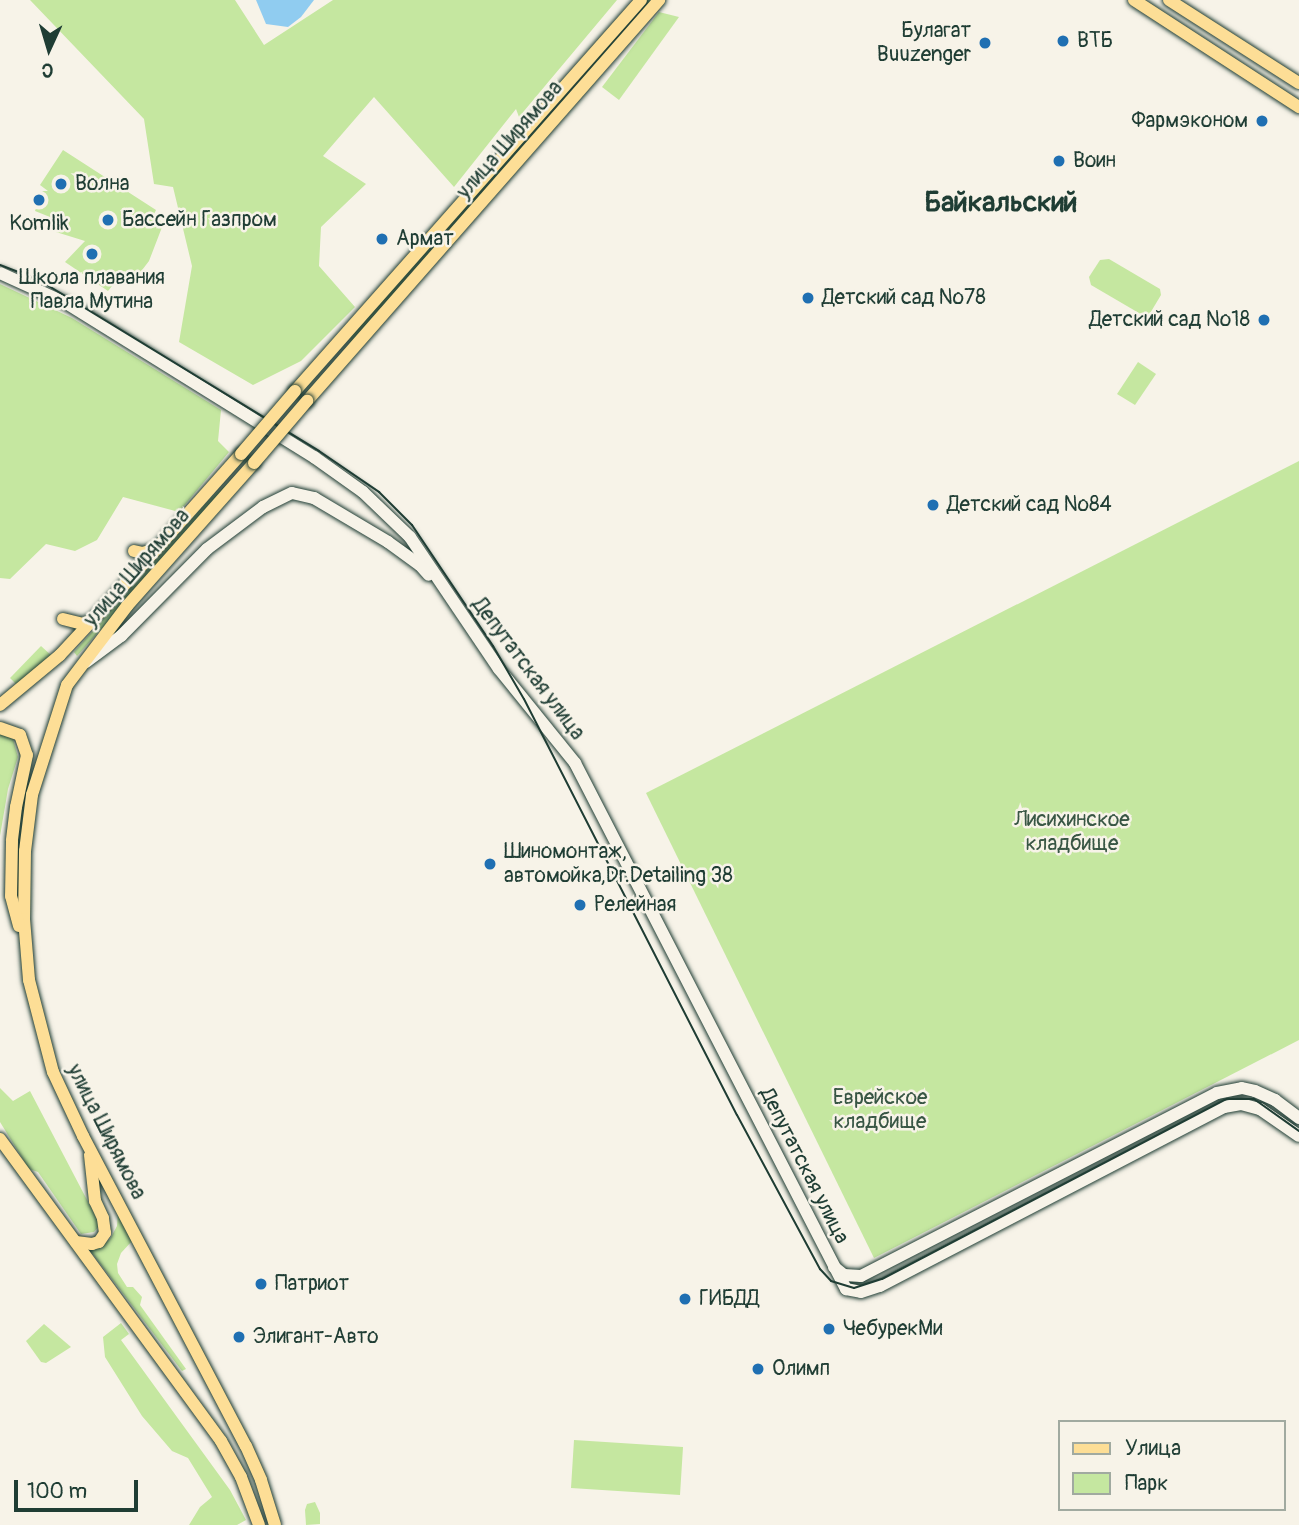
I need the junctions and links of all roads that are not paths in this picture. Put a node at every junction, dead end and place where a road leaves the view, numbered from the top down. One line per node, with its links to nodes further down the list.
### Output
1 (641, 0): 8 (main road, улица Ширямова)
2 (659, 0): 9 (main road, улица Ширямова)
3 (1134, 0): 6 (main road)
4 (1169, 0): 5 (main road)
5 (1299, 83)
6 (1299, 107)
7 (0, 273): 10 (main road, Депутатская улица)
8 (332, 349): 9 (main road); 12 (main road, улица Ширямова, bridge)
9 (343, 359): 17 (main road, улица Ширямова, bridge)
10 (371, 499): 11 (main road); 15 (main road, Депутатская улица)
11 (364, 529): 15 (main road); 17 (main road)
12 (155, 549): 13 (main road); 14 (main road, улица Ширямова)
13 (134, 551)
14 (102, 610): 16 (main road); 18 (main road, улица Ширямова)
15 (459, 612): 26 (main road, Депутатская улица)
16 (63, 619)
17 (80, 666): 20 (main road, улица Ширямова)
18 (0, 705)
19 (0, 728): 20 (main road)
20 (26, 953): 24 (main road, улица Ширямова)
21 (1299, 1118): 26 (main road, Депутатская улица)
22 (1299, 1136): 26 (main road)
23 (0, 1139): 25 (main road)
24 (90, 1149): 25 (main road); 28 (main road, улица Ширямова)
25 (76, 1242): 27 (main road)
26 (833, 1267)
27 (260, 1525)
28 (275, 1525)

